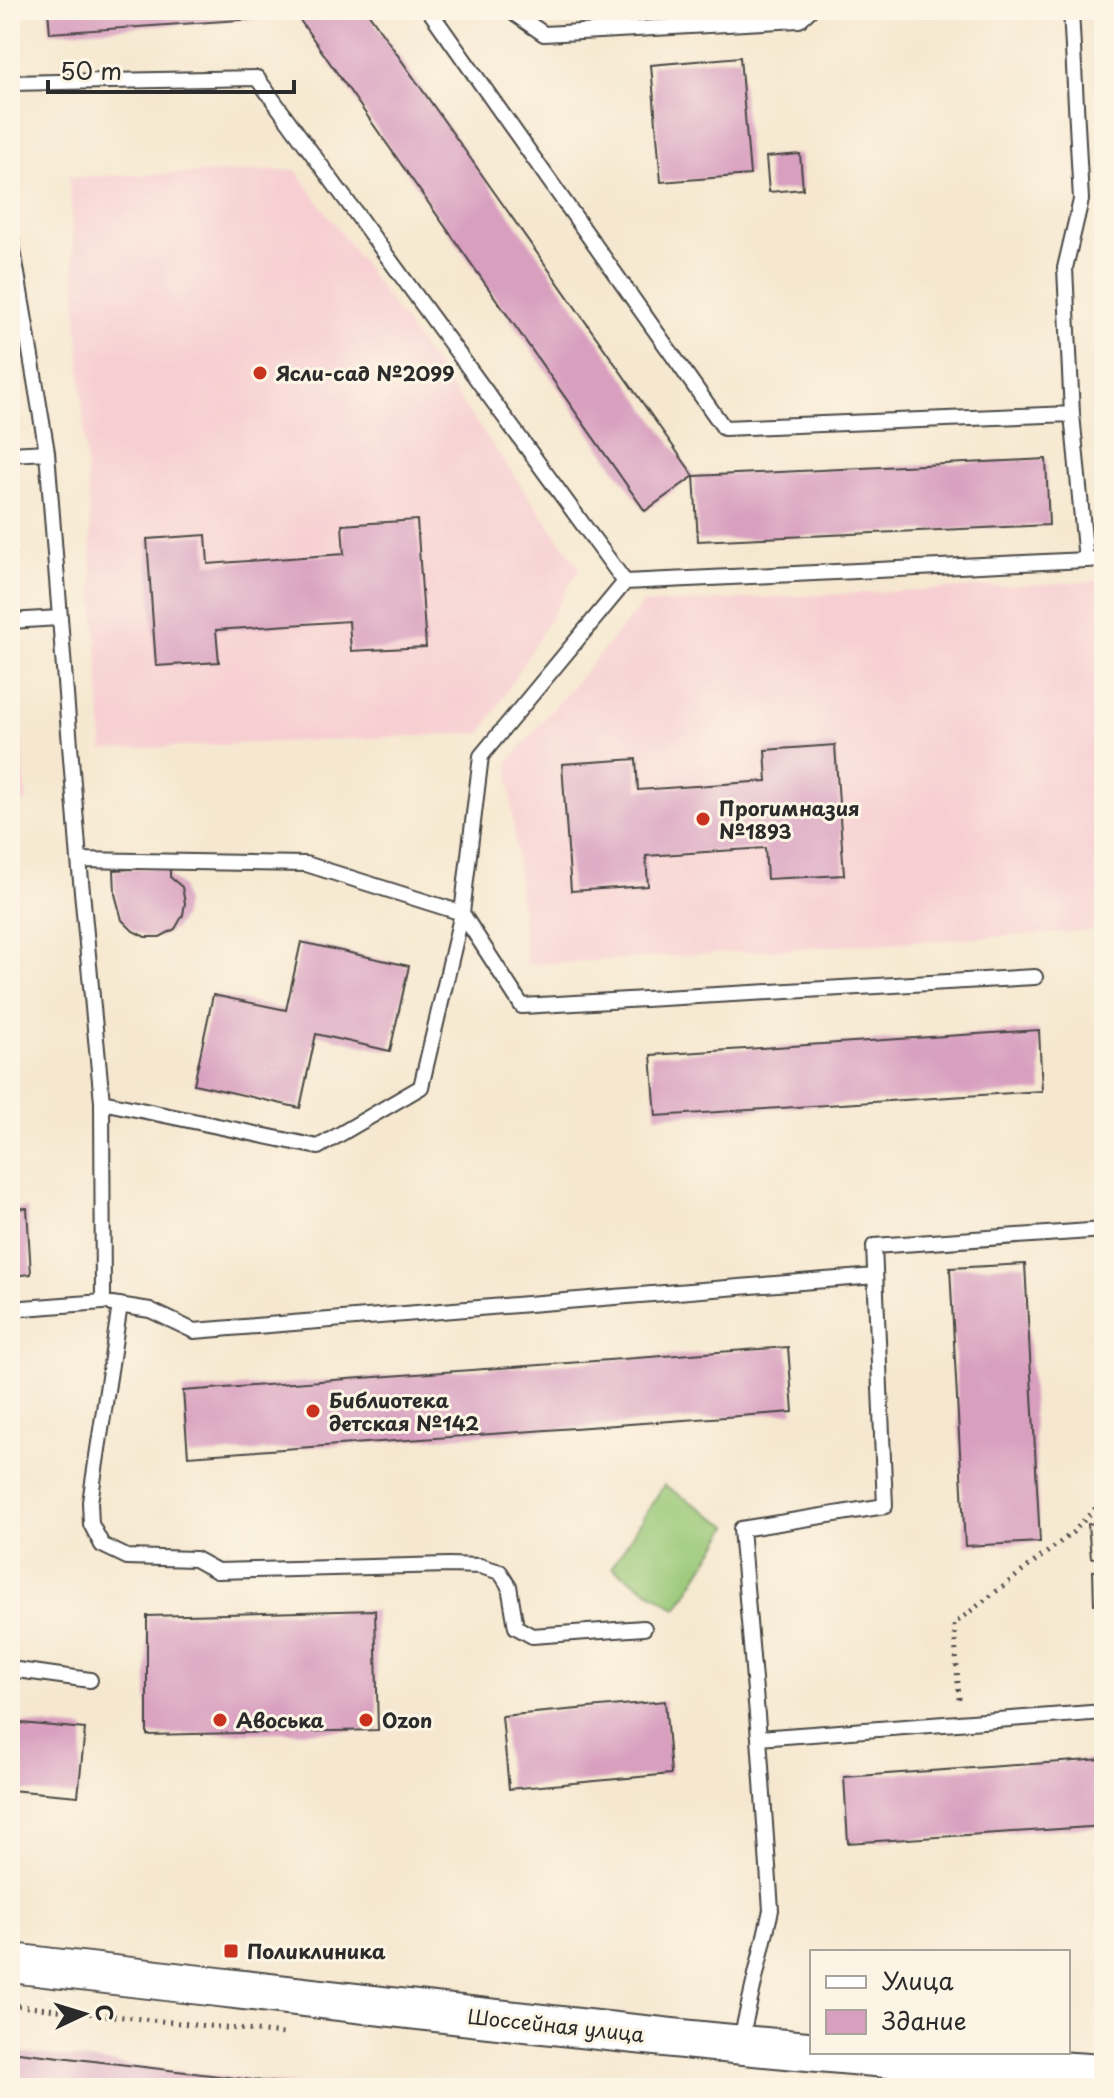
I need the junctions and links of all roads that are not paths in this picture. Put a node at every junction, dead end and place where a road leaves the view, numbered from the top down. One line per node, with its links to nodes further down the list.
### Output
1 (429, 10): 7 (lane)
2 (509, 10): 3 (lane)
3 (810, 10)
4 (1071, 10): 7 (lane)
5 (10, 83): 12 (lane)
6 (10, 232): 8 (lane)
7 (1072, 414): 11 (lane)
8 (47, 452): 9 (lane); 13 (lane)
9 (10, 454)
10 (1104, 559): 11 (lane)
11 (1086, 560): 12 (lane)
12 (625, 582): 16 (lane)
13 (59, 618): 14 (lane); 15 (lane)
14 (10, 621)
15 (79, 860): 16 (lane); 18 (lane)
16 (462, 913): 17 (lane); 18 (lane)
17 (1035, 977)
18 (102, 1102): 21 (lane)
19 (1104, 1230): 20 (lane)
20 (875, 1276): 22 (lane); 28 (lane)
21 (103, 1302): 22 (lane); 23 (lane)
22 (120, 1305): 24 (lane)
23 (10, 1309)
24 (644, 1628)
25 (10, 1669): 26 (lane)
26 (90, 1680)
27 (1104, 1712): 28 (lane)
28 (759, 1738): 30 (lane)
29 (10, 1963): 30 (main road, Шоссейная улица)
30 (740, 2045): 32 (main road, Шоссейная улица)
31 (1104, 2074): 32 (main road, Шоссейная улица)
32 (936, 2076)

